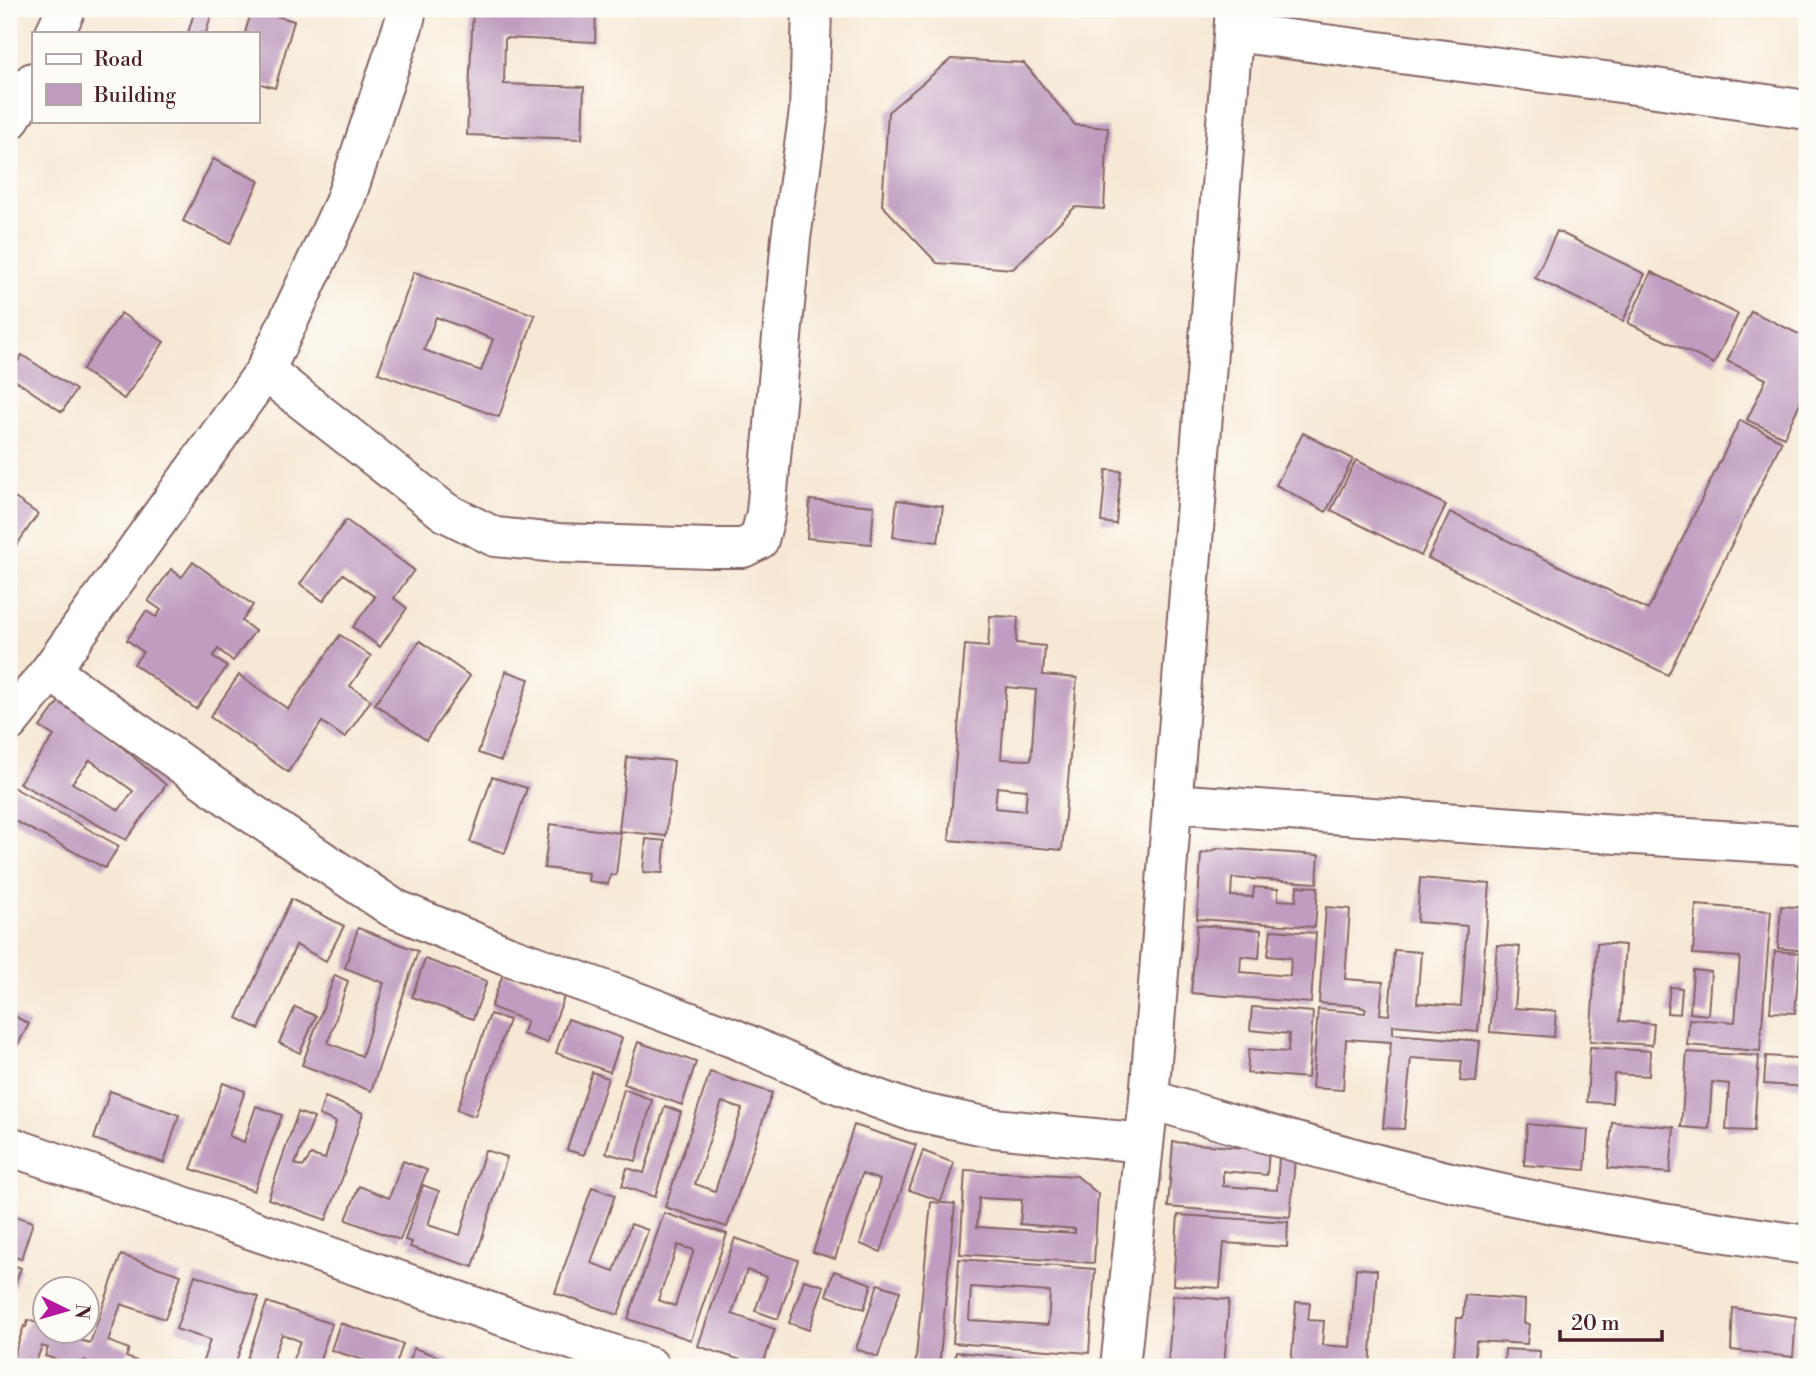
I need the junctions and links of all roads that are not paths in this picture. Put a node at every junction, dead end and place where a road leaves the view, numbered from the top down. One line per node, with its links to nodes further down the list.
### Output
1 (66, 9): 5 (street)
2 (407, 9): 9 (street)
3 (812, 9): 9 (street)
4 (1235, 20): 7 (street); 12 (street)
5 (55, 32)
6 (32, 84): 8 (street)
7 (1807, 110)
8 (9, 121)
9 (265, 371): 10 (street)
10 (50, 671): 11 (street); 15 (street)
11 (9, 722)
12 (1172, 803): 13 (street); 14 (street)
13 (1807, 845)
14 (1149, 1099): 15 (street); 17 (street)
15 (1143, 1143): 19 (street)
16 (9, 1146): 18 (street)
17 (1807, 1245)
18 (650, 1367)
19 (1120, 1367)

